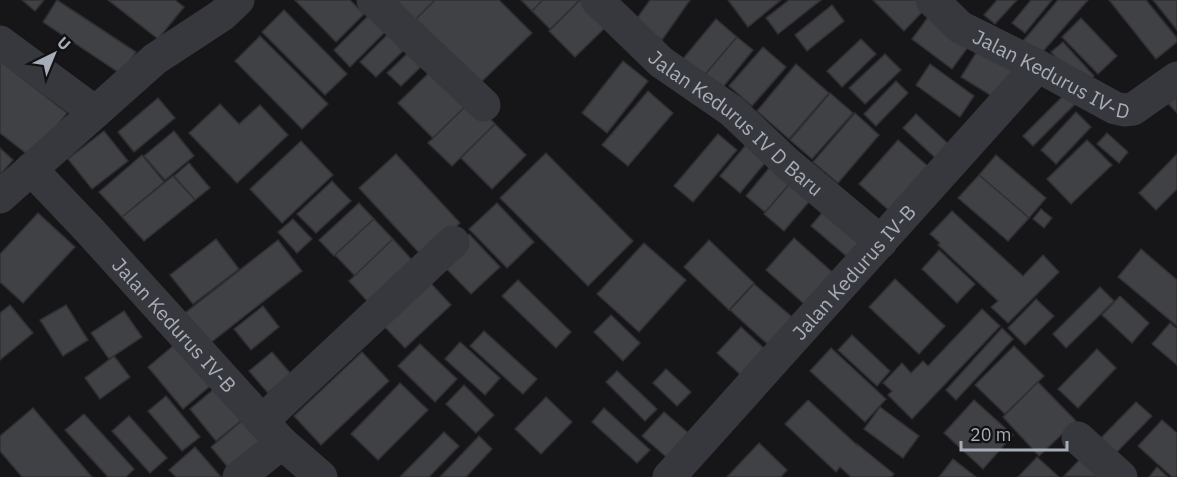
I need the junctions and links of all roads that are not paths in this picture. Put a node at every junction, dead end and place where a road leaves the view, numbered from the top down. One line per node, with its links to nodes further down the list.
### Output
1 (373, 0): 8 (street)
2 (597, 0): 13 (street, Jalan Kedurus IV D Baru)
3 (932, 0): 6 (street, Jalan Kedurus IV-D)
4 (221, 5): 9 (street)
5 (0, 42): 9 (street)
6 (1038, 66): 7 (street, Jalan Kedurus IV-D); 13 (street, Jalan Kedurus IV-B)
7 (1177, 78)
8 (483, 105)
9 (96, 112): 10 (street)
10 (31, 169): 11 (street); 14 (street, Jalan Kedurus IV-B)
11 (0, 197)
12 (453, 242): 14 (street)
13 (881, 242): 16 (street, Jalan Kedurus IV-B)
14 (272, 432): 17 (street); 18 (street, Jalan Kedurus IV-B)
15 (1078, 438): 19 (street)
16 (678, 474)
17 (239, 477)
18 (321, 477)
19 (1120, 477)

